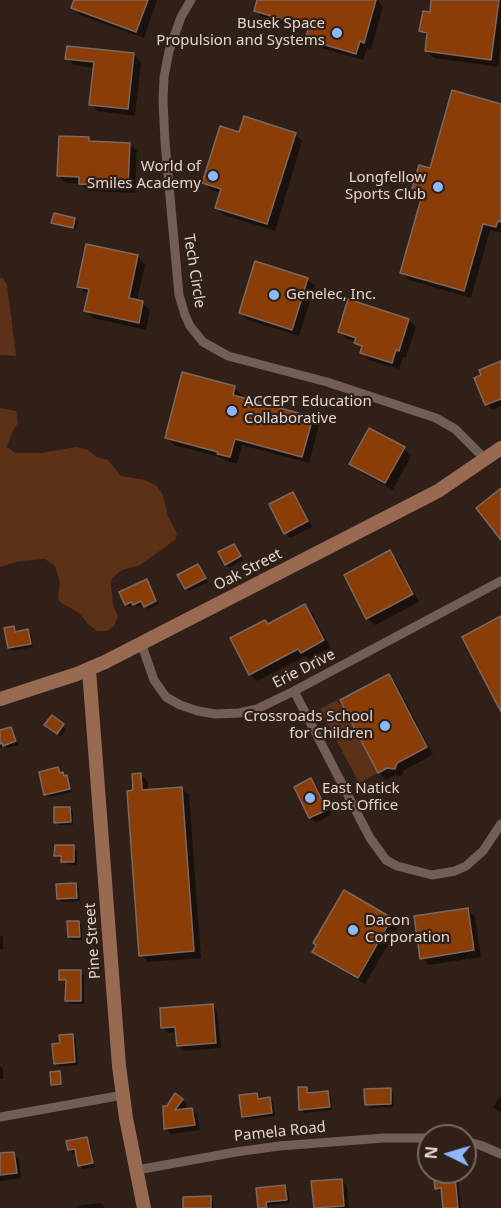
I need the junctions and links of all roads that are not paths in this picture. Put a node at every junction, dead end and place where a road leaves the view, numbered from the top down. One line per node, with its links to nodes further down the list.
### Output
1 (191, 0): 3 (street, Tech Circle)
2 (501, 448): 3 (main road, Oak Street)
3 (486, 460): 5 (main road, Oak Street)
4 (501, 581): 7 (street, Erie Drive)
5 (141, 643): 6 (main road, Oak Street); 7 (street, Erie Drive)
6 (89, 670): 8 (main road, Oak Street); 10 (main road, Pine Street)
7 (294, 692): 9 (street)
8 (0, 699)
9 (501, 824)
10 (123, 1095): 11 (street); 15 (main road, Pine Street)
11 (0, 1117)
12 (417, 1138): 15 (street, Pamela Road)
13 (477, 1144): 14 (street)
14 (501, 1154)
15 (136, 1170): 16 (main road, Pine Street)
16 (144, 1208)

